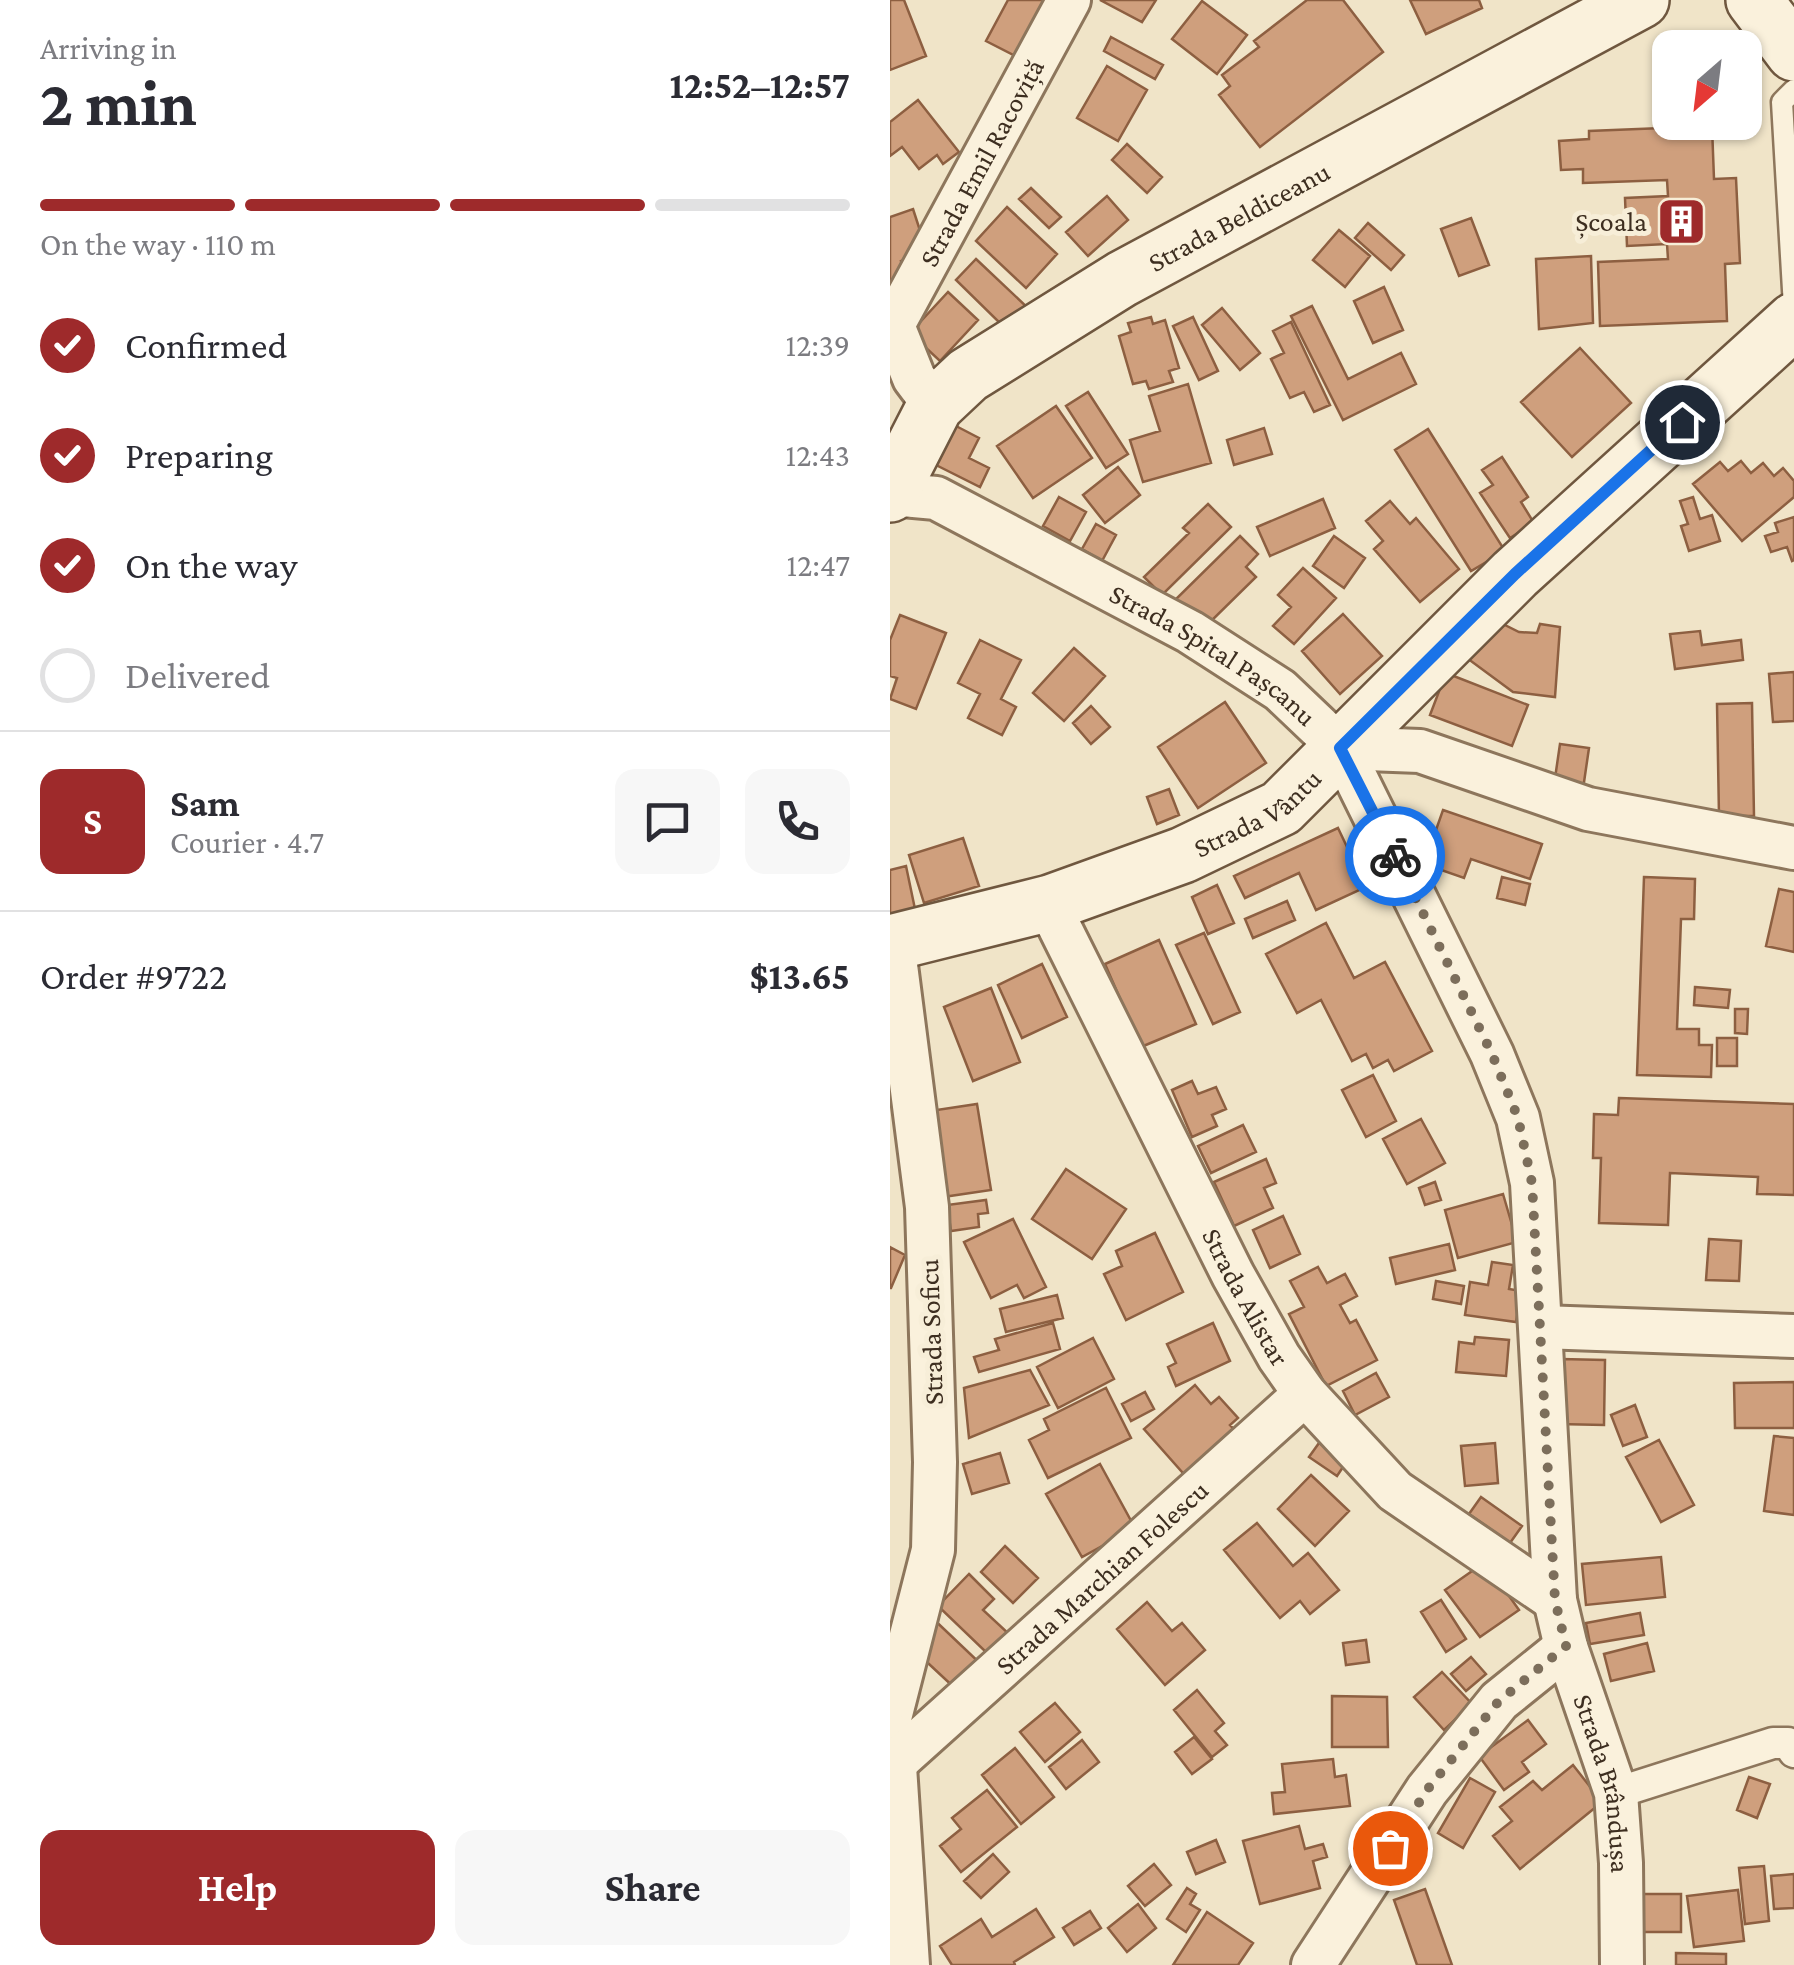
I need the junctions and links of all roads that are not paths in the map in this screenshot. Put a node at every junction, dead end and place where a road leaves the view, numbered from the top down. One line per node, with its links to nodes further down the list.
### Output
1 (1070, 0): 8 (street, Strada Emil Racoviță)
2 (1641, 0): 9 (main road, Strada Beldiceanu)
3 (1754, 0): 4 (main road)
4 (1794, 53)
5 (1794, 90): 6 (lane)
6 (1794, 306)
7 (1794, 321): 11 (main road, Strada Spital Pașcanu)
8 (891, 322): 9 (street)
9 (935, 406): 10 (main road, Strada Beldiceanu)
10 (890, 494): 11 (street, Strada Spital Pașcanu)
11 (1340, 748): 12 (street, Strada Vântu); 13 (main road, Strada Vântu); 15 (street, Strada Brândușa)
12 (1794, 848)
13 (1050, 904): 14 (main road, Strada Vântu); 17 (street, Strada Alistar)
14 (892, 943): 20 (street, Strada Soficu)
15 (1541, 1327): 16 (street); 18 (street, Strada Brândușa)
16 (1794, 1336)
17 (1305, 1394): 18 (street, Strada Alistar); 20 (street, Strada Marchian Folescu)
18 (1555, 1600): 19 (street, Strada Brândușa)
19 (1566, 1646): 22 (street, Strada Brândușa); 24 (street)
20 (892, 1733): 23 (street, Strada Soficu)
21 (1794, 1752): 22 (street)
22 (1616, 1793): 25 (street, Strada Brândușa)
23 (908, 1965)
24 (1312, 1965)
25 (1622, 1965)

